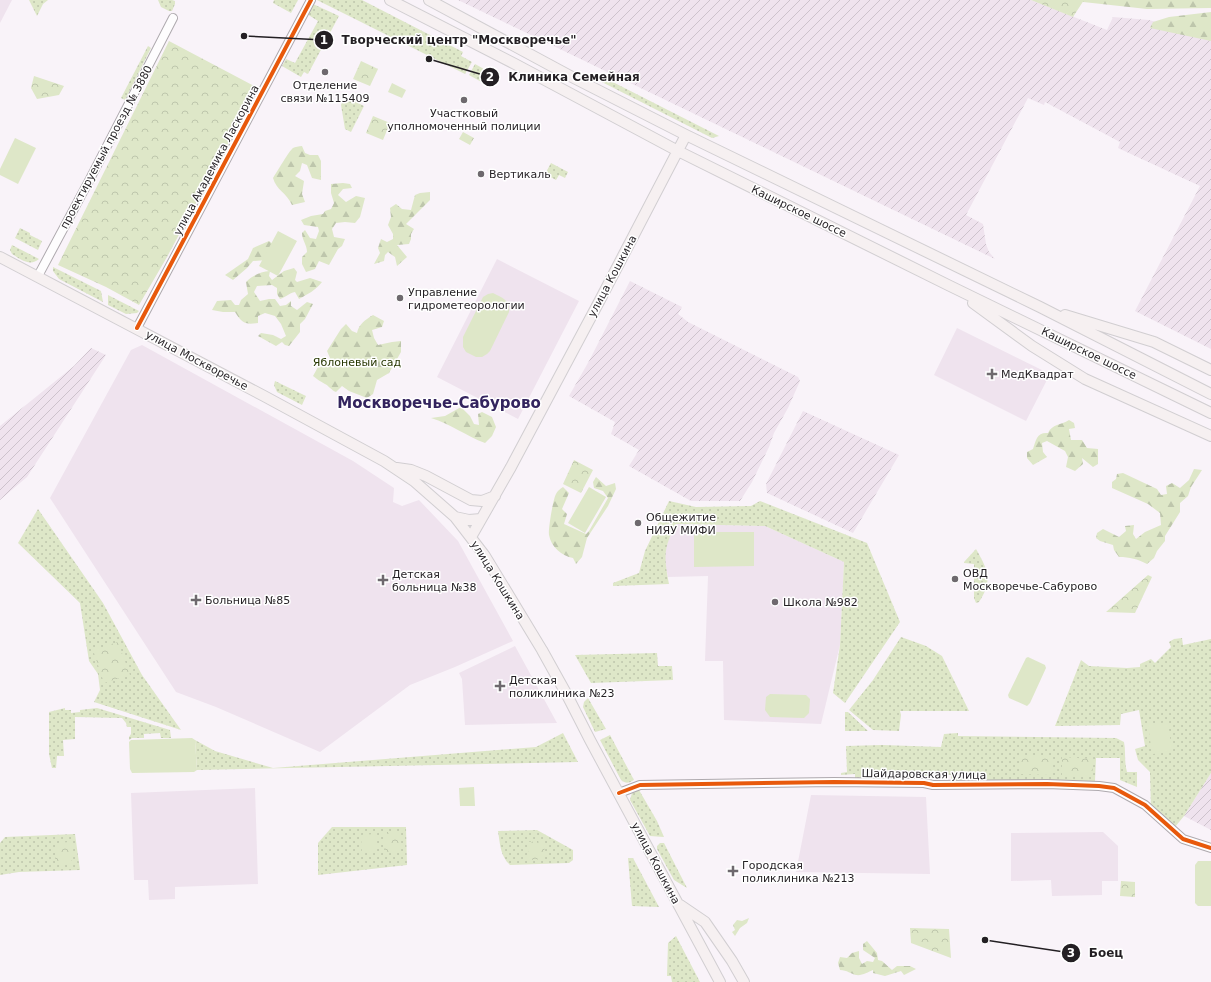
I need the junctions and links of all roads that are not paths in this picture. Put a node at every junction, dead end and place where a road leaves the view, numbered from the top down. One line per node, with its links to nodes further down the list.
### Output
1 (311, 0): 11 (street, улица Академика Ласкорина)
2 (390, 0): 6 (main road, Каширское шоссе)
3 (428, 0): 5 (main road, Каширское шоссе)
4 (173, 18): 8 (street, проектируемый проезд № 3880)
5 (686, 135): 6 (main road, улица Кошкина); 10 (main road, Каширское шоссе)
6 (678, 150): 9 (main road, Каширское шоссе); 17 (main road, улица Кошкина)
7 (0, 256): 8 (main road, улица Москворечье)
8 (38, 276): 11 (main road, улица Москворечье)
9 (948, 285): 14 (main road, Каширское шоссе); 15 (main road)
10 (1040, 307): 12 (main road); 13 (main road, Каширское шоссе)
11 (137, 328): 16 (main road, улица Москворечье)
12 (1211, 370)
13 (1211, 394)
14 (1211, 413)
15 (1211, 436)
16 (393, 467): 17 (main road, улица Москворечье); 18 (main road, улица Москворечье)
17 (495, 496): 19 (main road, улица Кошкина)
18 (455, 517): 19 (main road); 20 (main road, улица Москворечье)
19 (481, 519): 20 (main road, улица Кошкина)
20 (471, 537): 21 (main road, улица Кошкина)
21 (619, 793): 22 (street, Шайдаровская улица); 23 (main road, улица Кошкина)
22 (1211, 848)
23 (678, 904): 24 (main road, улица Кошкина); 25 (main road)
24 (720, 982)
25 (744, 982)

